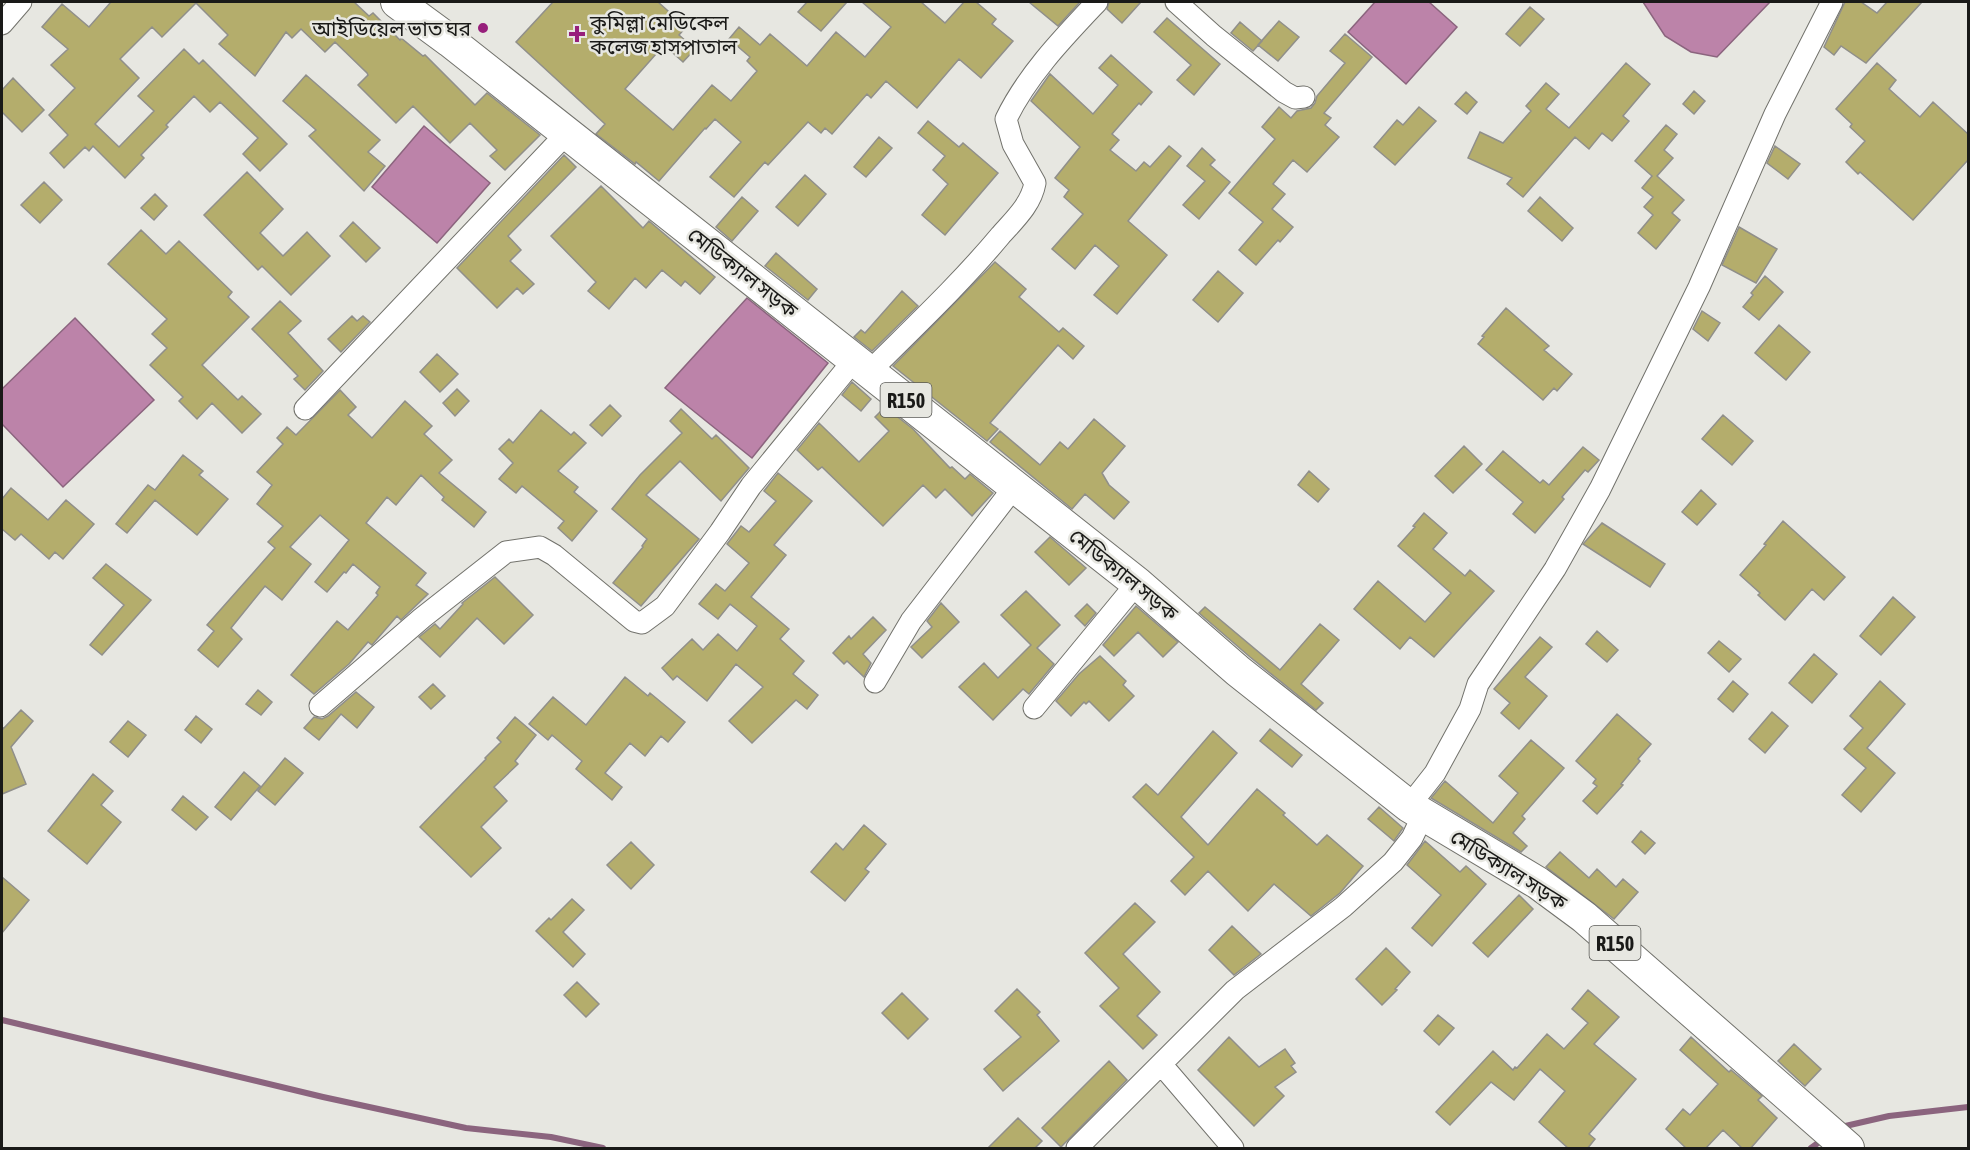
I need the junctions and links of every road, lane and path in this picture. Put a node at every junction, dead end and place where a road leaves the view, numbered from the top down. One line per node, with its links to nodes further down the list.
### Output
1 (21, 2): 6 (street)
2 (396, 2): 8 (main road, মেডিক্যাল সড়ক / R150)
3 (1097, 2): 9 (street)
4 (1176, 2): 7 (street)
5 (1832, 2): 16 (street)
6 (2, 24)
7 (1304, 97)
8 (567, 133): 9 (main road, মেডিক্যাল সড়ক / R150); 10 (street)
9 (862, 366): 11 (main road, মেডিক্যাল সড়ক / R150); 14 (street)
10 (305, 409)
11 (1015, 486): 12 (main road, মেডিক্যাল সড়ক / R150); 13 (street)
12 (1137, 583): 15 (street); 16 (main road, মেডিক্যাল সড়ক / R150)
13 (875, 682)
14 (320, 706)
15 (1034, 708)
16 (1416, 811): 17 (street); 20 (main road, মেডিক্যাল সড়ক / R150)
17 (1161, 1064): 18 (street); 19 (street)
18 (1077, 1149)
19 (1233, 1149)
20 (1848, 1149)

